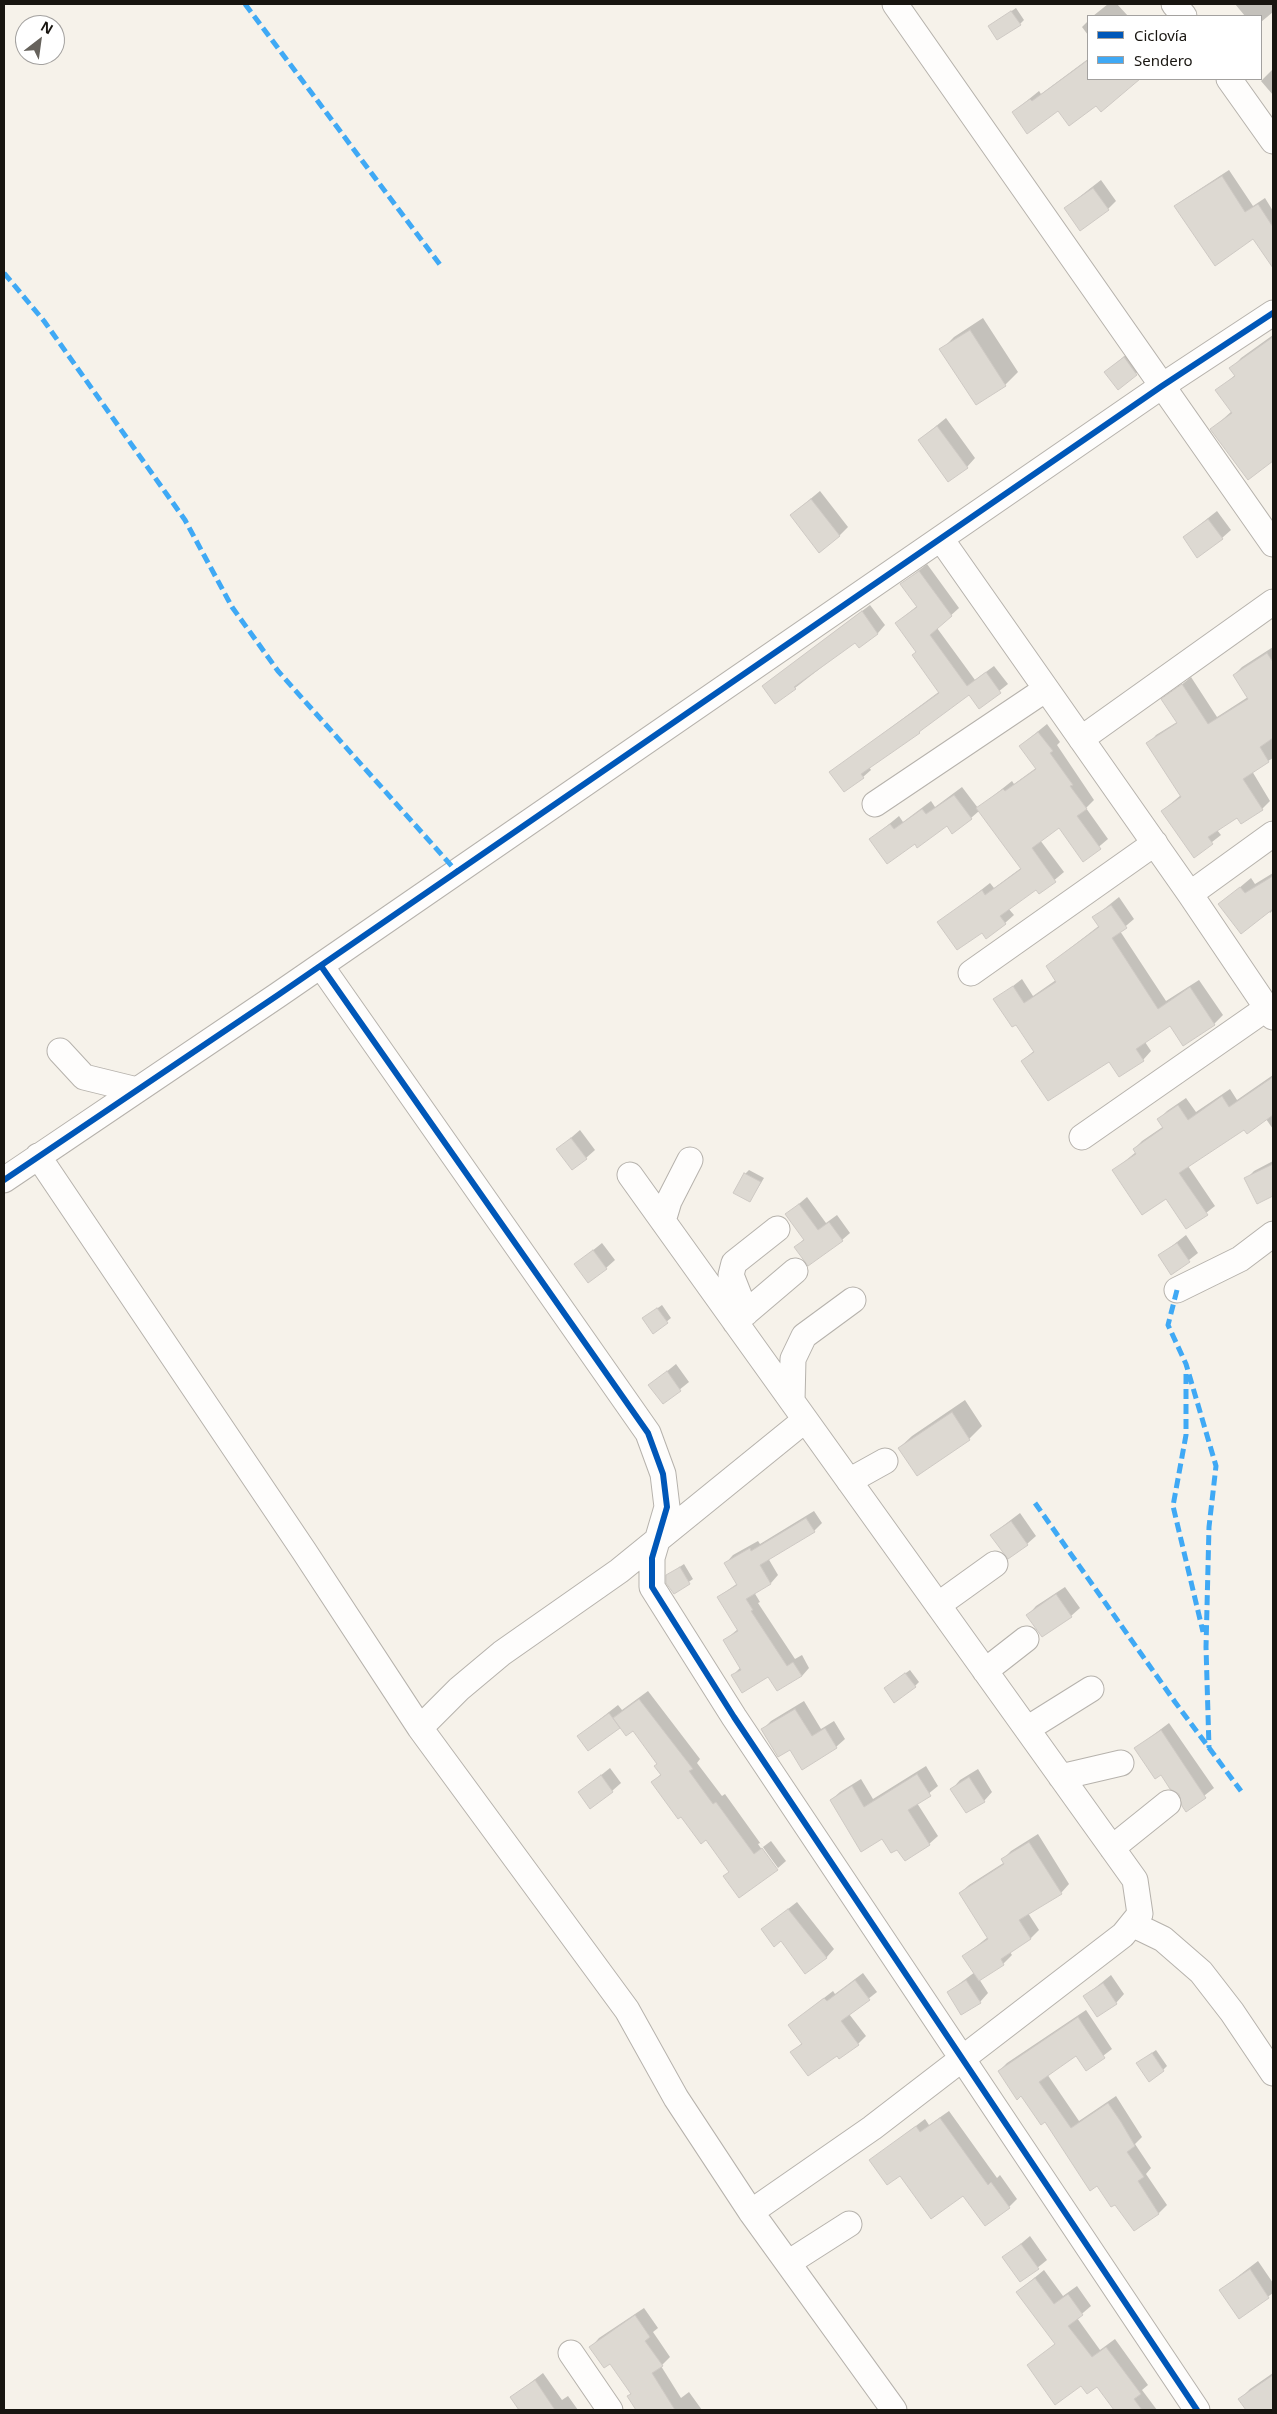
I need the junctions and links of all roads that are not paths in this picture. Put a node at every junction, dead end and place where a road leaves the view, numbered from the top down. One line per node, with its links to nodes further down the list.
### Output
1 (895, 4): 7 (street)
2 (1174, 4): 3 (street)
3 (1183, 15)
4 (1230, 80): 5 (street)
5 (1273, 140)
6 (1273, 313): 7 (street)
7 (1162, 386): 8 (street); 9 (street)
8 (941, 539): 11 (street); 17 (street)
9 (1273, 544)
10 (1273, 602): 12 (street)
11 (1046, 689): 12 (street); 13 (street)
12 (1081, 739): 15 (street)
13 (875, 804)
14 (1273, 834): 16 (street)
15 (1155, 843): 16 (street); 18 (street)
16 (1190, 894): 19 (street)
17 (321, 966): 21 (street); 37 (street)
18 (971, 972)
19 (1270, 1012): 22 (street)
20 (60, 1051): 21 (street)
21 (137, 1090): 23 (street)
22 (1082, 1137)
23 (38, 1156): 26 (street); 43 (street)
24 (690, 1160): 27 (street)
25 (630, 1175): 27 (street)
26 (4, 1180)
27 (663, 1221): 33 (street)
28 (777, 1229): 33 (street)
29 (1273, 1234): 31 (street)
30 (795, 1270): 33 (street)
31 (1177, 1290)
32 (853, 1300): 34 (street)
33 (740, 1317): 34 (street)
34 (798, 1410): 36 (street); 37 (street)
35 (885, 1462): 36 (street)
36 (849, 1481): 39 (street)
37 (657, 1541): 43 (street); 50 (street)
38 (996, 1564): 39 (street)
39 (938, 1605): 41 (street)
40 (1026, 1639): 41 (street)
41 (986, 1671): 44 (street)
42 (1091, 1689): 44 (street)
43 (420, 1728): 52 (street)
44 (1027, 1729): 46 (street)
45 (1121, 1763): 46 (street)
46 (1061, 1777): 48 (street)
47 (1168, 1803): 48 (street)
48 (1112, 1848): 49 (street)
49 (1132, 1924): 50 (street); 51 (street)
50 (962, 2059): 52 (street); 58 (street)
51 (1273, 2073)
52 (751, 2212): 54 (street)
53 (848, 2224): 54 (street)
54 (788, 2263): 57 (street)
55 (571, 2353): 56 (street)
56 (610, 2410)
57 (894, 2410)
58 (1197, 2410)

